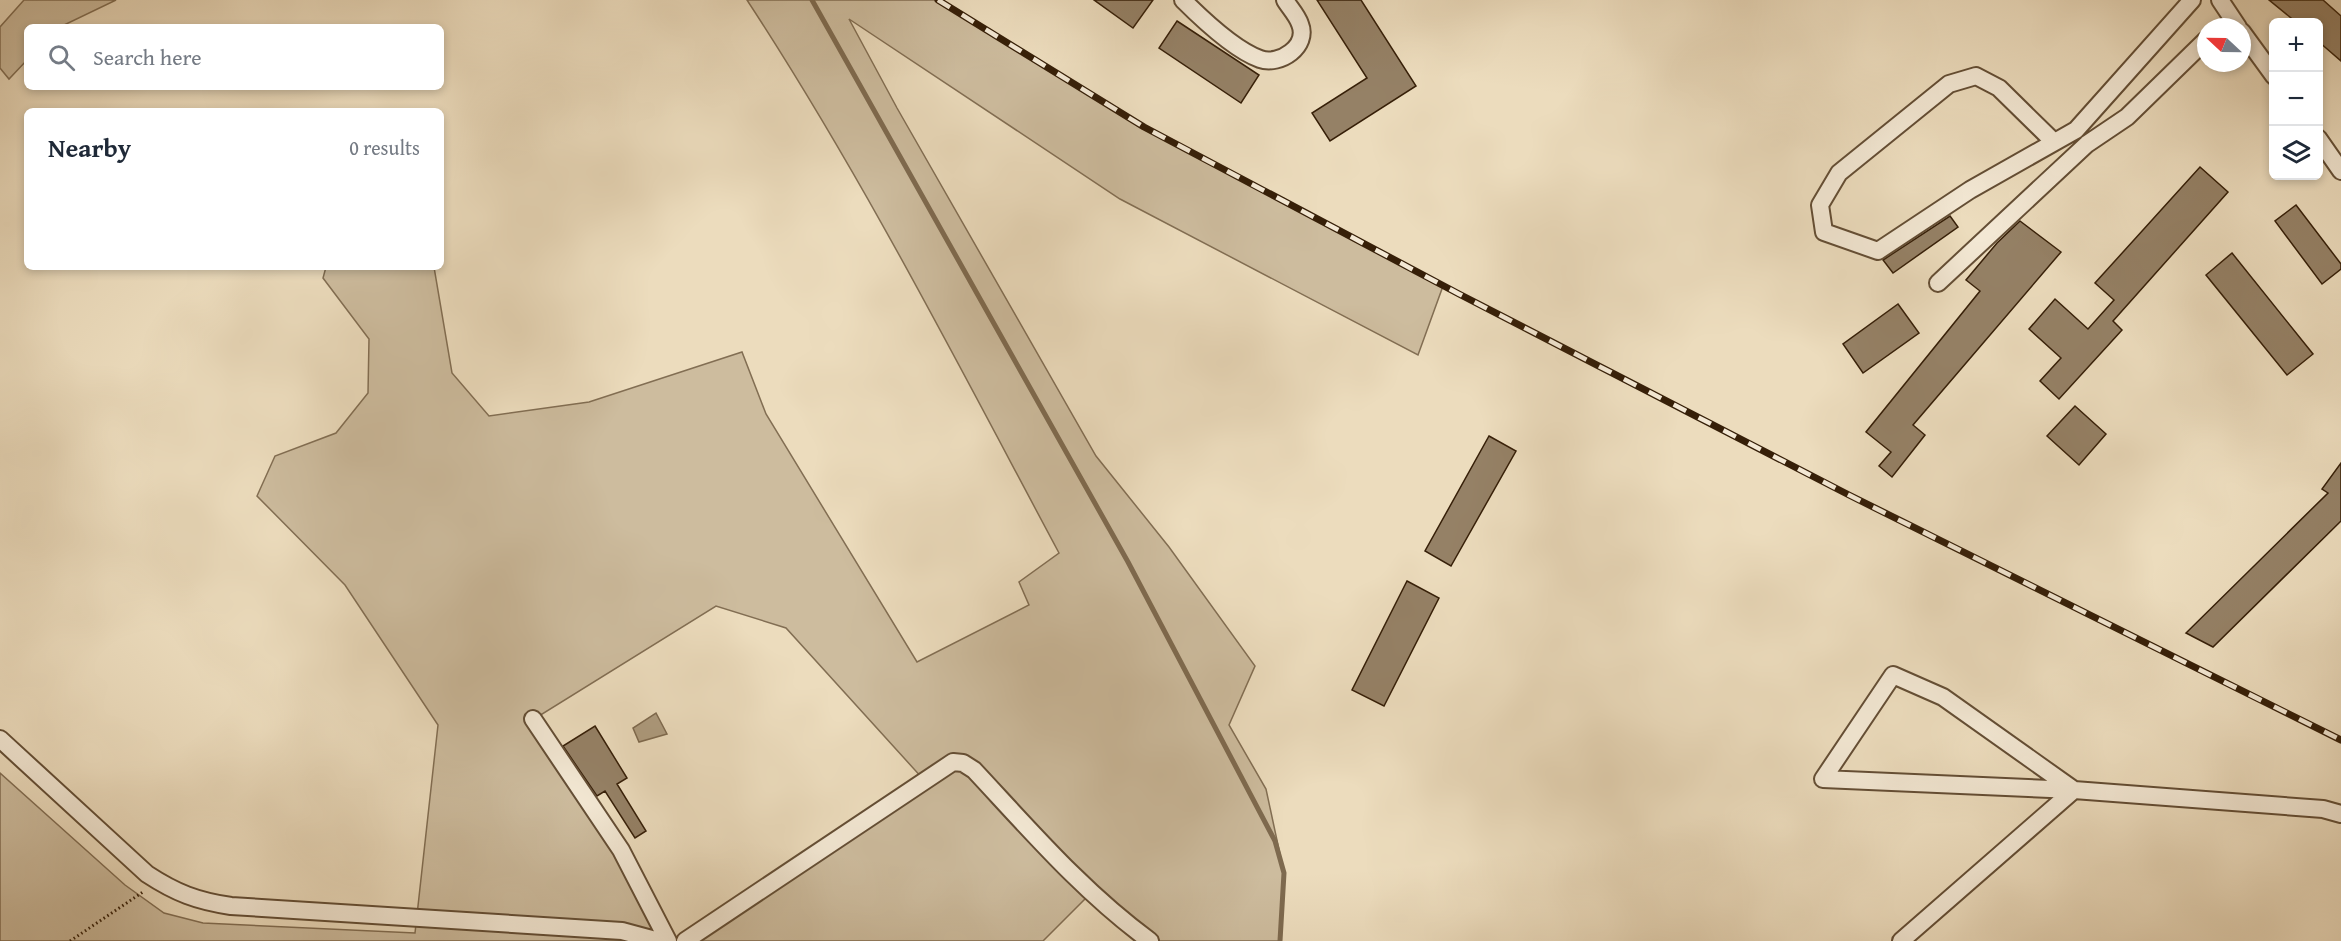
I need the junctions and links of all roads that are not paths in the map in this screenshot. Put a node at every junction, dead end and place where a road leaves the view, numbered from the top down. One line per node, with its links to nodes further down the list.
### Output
1 (1183, 0): 2 (street)
2 (1285, 0)
3 (2192, 0): 9 (street)
4 (2220, 0): 5 (street)
5 (2228, 18)
6 (2251, 44): 8 (street)
7 (2197, 49): 12 (street)
8 (2271, 72)
9 (2054, 142): 9 (street)
10 (2323, 144): 11 (street)
11 (2341, 171)
12 (1938, 283)
13 (533, 718): 18 (street)
14 (0, 739): 17 (street)
15 (2074, 790): 15 (street); 16 (street); 21 (street)
16 (2341, 814)
17 (659, 941)
18 (668, 941)
19 (686, 941): 20 (street)
20 (1150, 941)
21 (1902, 941)

